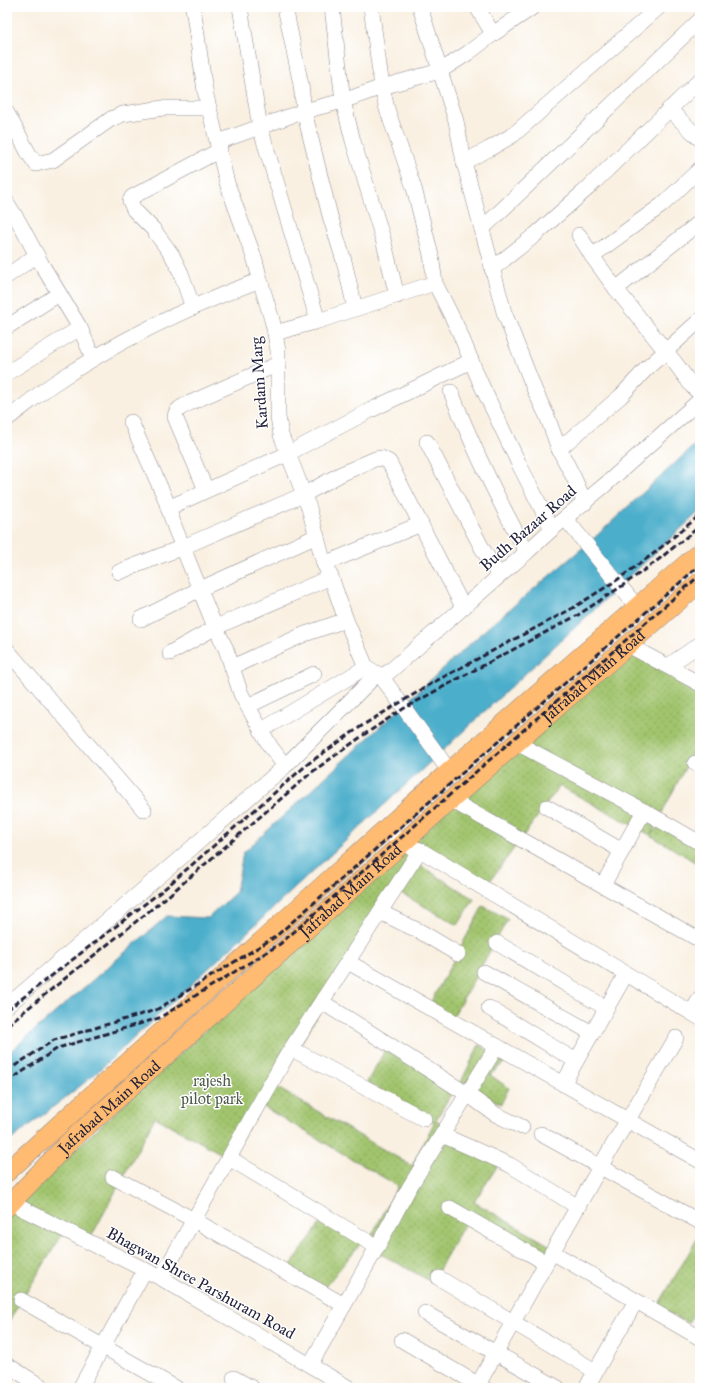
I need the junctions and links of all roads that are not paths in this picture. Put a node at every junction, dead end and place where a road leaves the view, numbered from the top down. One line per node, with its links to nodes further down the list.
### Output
1 (193, 7): 16 (street, Kardam Marg)
2 (240, 7): 20 (street)
3 (286, 7): 18 (street)
4 (332, 7): 15 (street)
5 (371, 7): 14 (street)
6 (420, 7): 12 (street)
7 (477, 7): 11 (street)
8 (533, 7): 11 (street)
9 (659, 7): 23 (street)
10 (700, 20): 28 (street)
11 (493, 34): 12 (street)
12 (440, 71): 14 (street); 23 (street)
13 (700, 80): 17 (street)
14 (382, 88): 15 (street); 35 (street)
15 (343, 101): 18 (street); 38 (street)
16 (208, 108): 19 (street); 22 (street, Kardam Marg)
17 (669, 109): 21 (street); 32 (street)
18 (304, 111): 20 (street); 40 (street)
19 (7, 112)
20 (260, 127): 22 (street); 42 (street)
21 (700, 139)
22 (219, 146): 34 (street, Kardam Marg); 39 (street)
23 (464, 162): 28 (street)
24 (700, 169): 31 (street)
25 (7, 203): 27 (street)
26 (700, 222): 36 (street)
27 (12, 223): 30 (street)
28 (482, 229): 32 (street)
29 (579, 235): 31 (street)
30 (37, 255): 33 (street); 37 (street)
31 (592, 256): 36 (street)
32 (492, 268): 57 (street)
33 (7, 276)
34 (260, 280): 39 (street); 45 (street, Kardam Marg)
35 (435, 283): 38 (street); 48 (street)
36 (616, 289): 46 (street)
37 (59, 294): 43 (street); 44 (street)
38 (396, 296): 40 (street)
39 (193, 308): 47 (street)
40 (355, 308): 42 (street)
41 (700, 320): 46 (street)
42 (318, 321): 45 (street)
43 (7, 327)
44 (80, 328): 47 (street); 50 (street)
45 (275, 333): 49 (street, Kardam Marg)
46 (666, 351): 52 (street); 57 (street)
47 (93, 358): 54 (street)
48 (471, 361): 58 (street); 65 (street)
49 (278, 364): 58 (street, Kardam Marg); 59 (street)
50 (7, 373)
51 (451, 392): 68 (street)
52 (700, 394)
53 (700, 400): 61 (street, Budh Bazaar Road)
54 (7, 419)
55 (131, 422): 62 (street)
56 (428, 442): 72 (street)
57 (559, 449): 61 (street)
58 (287, 454): 59 (street); 60 (street, Kardam Marg)
59 (206, 490): 62 (street)
60 (304, 495): 64 (street); 66 (street, Kardam Marg); 67 (street)
61 (585, 503): 63 (street, Budh Bazaar Road)
62 (168, 508): 67 (street)
63 (565, 518): 65 (street, Budh Bazaar Road); 76 (street)
64 (421, 524): 70 (street); 75 (street)
65 (552, 529): 68 (street, Budh Bazaar Road)
66 (317, 536): 70 (street, Kardam Marg); 74 (street)
67 (183, 546): 71 (street); 74 (street)
68 (528, 552): 72 (street, Budh Bazaar Road)
69 (700, 552): 76 (main road, Jafrabad Main Road)
70 (327, 571): 78 (street, Kardam Marg); 79 (street)
71 (119, 572)
72 (499, 576): 75 (street, Budh Bazaar Road)
73 (700, 582): 81 (main road, Jafrabad Main Road)
74 (200, 589): 77 (street); 79 (street)
75 (463, 607): 86 (street, Budh Bazaar Road)
76 (637, 607): 93 (main road, Jafrabad Main Road)
77 (141, 619)
78 (346, 620): 85 (street); 86 (street, Kardam Marg)
79 (216, 627): 83 (street); 85 (street)
80 (700, 644): 84 (street)
81 (628, 645): 84 (street); 91 (main road, Jafrabad Main Road)
82 (7, 650): 96 (street)
83 (170, 653)
84 (668, 666): 88 (street)
85 (232, 667): 89 (street)
86 (375, 672): 90 (street); 92 (street); 93 (street, Kardam Marg)
87 (314, 674): 89 (street)
88 (700, 684)
89 (248, 706): 90 (street)
90 (262, 730): 92 (street)
91 (517, 742): 94 (main road, Jafrabad Main Road); 97 (street)
92 (285, 766): 113 (street)
93 (450, 772): 98 (main road, Jafrabad Main Road)
94 (451, 800): 100 (main road, Jafrabad Main Road); 103 (street)
95 (547, 807): 102 (street)
96 (144, 810)
97 (644, 811): 99 (street); 102 (street)
98 (386, 829): 100 (street); 132 (main road, Jafrabad Main Road)
99 (700, 843)
100 (402, 844): 101 (street); 134 (main road, Jafrabad Main Road)
101 (420, 850): 104 (street); 110 (street)
102 (622, 851): 103 (street)
103 (603, 885): 105 (street)
104 (380, 912): 107 (street); 108 (street)
105 (700, 940)
106 (497, 943): 115 (street)
107 (458, 954)
108 (348, 962): 112 (street); 119 (street)
109 (484, 972): 117 (street)
110 (626, 974): 115 (street); 116 (street)
111 (700, 998): 116 (street)
112 (322, 1002): 120 (street); 123 (street)
113 (7, 1006)
114 (489, 1008): 121 (street)
115 (606, 1008): 117 (street)
116 (696, 1015)
117 (592, 1033): 121 (street)
118 (676, 1038): 125 (street)
119 (497, 1046): 122 (street); 123 (street)
120 (292, 1049): 124 (street); 129 (street)
121 (576, 1060): 122 (street)
122 (563, 1084): 125 (street)
123 (467, 1094): 126 (street); 128 (street)
124 (424, 1119)
125 (627, 1120): 130 (street); 131 (street)
126 (522, 1127)
127 (541, 1134): 131 (street)
128 (442, 1135): 135 (street); 139 (street)
129 (229, 1158): 137 (street); 139 (street)
130 (700, 1161)
131 (600, 1167): 135 (street); 138 (street)
132 (7, 1172)
133 (113, 1177): 137 (street)
134 (8, 1203): 141 (street, Bhagwan Shree Parshuram Road)
135 (578, 1207): 140 (street)
136 (450, 1208): 140 (street)
137 (194, 1220): 142 (street); 146 (street)
138 (700, 1222)
139 (377, 1247): 146 (street)
140 (549, 1258): 145 (street); 148 (street)
141 (145, 1270): 142 (street, Bhagwan Shree Parshuram Road); 151 (street)
142 (161, 1278): 153 (street, Bhagwan Shree Parshuram Road)
143 (439, 1278): 148 (street)
144 (21, 1300): 151 (street)
145 (636, 1300): 149 (street); 155 (street)
146 (344, 1305): 153 (street)
147 (425, 1313): 152 (street)
148 (513, 1322): 152 (street); 155 (street)
149 (700, 1338)
150 (402, 1340): 157 (street)
151 (102, 1346): 159 (street); 160 (street)
152 (496, 1352): 157 (street); 163 (street)
153 (310, 1365): 162 (street, Bhagwan Shree Parshuram Road)
154 (7, 1366): 158 (street)
155 (595, 1371): 164 (street)
156 (234, 1378): 161 (street)
157 (479, 1387)
158 (44, 1388)
159 (80, 1388)
160 (176, 1388)
161 (252, 1388)
162 (349, 1388)
163 (558, 1388)
164 (586, 1388)

